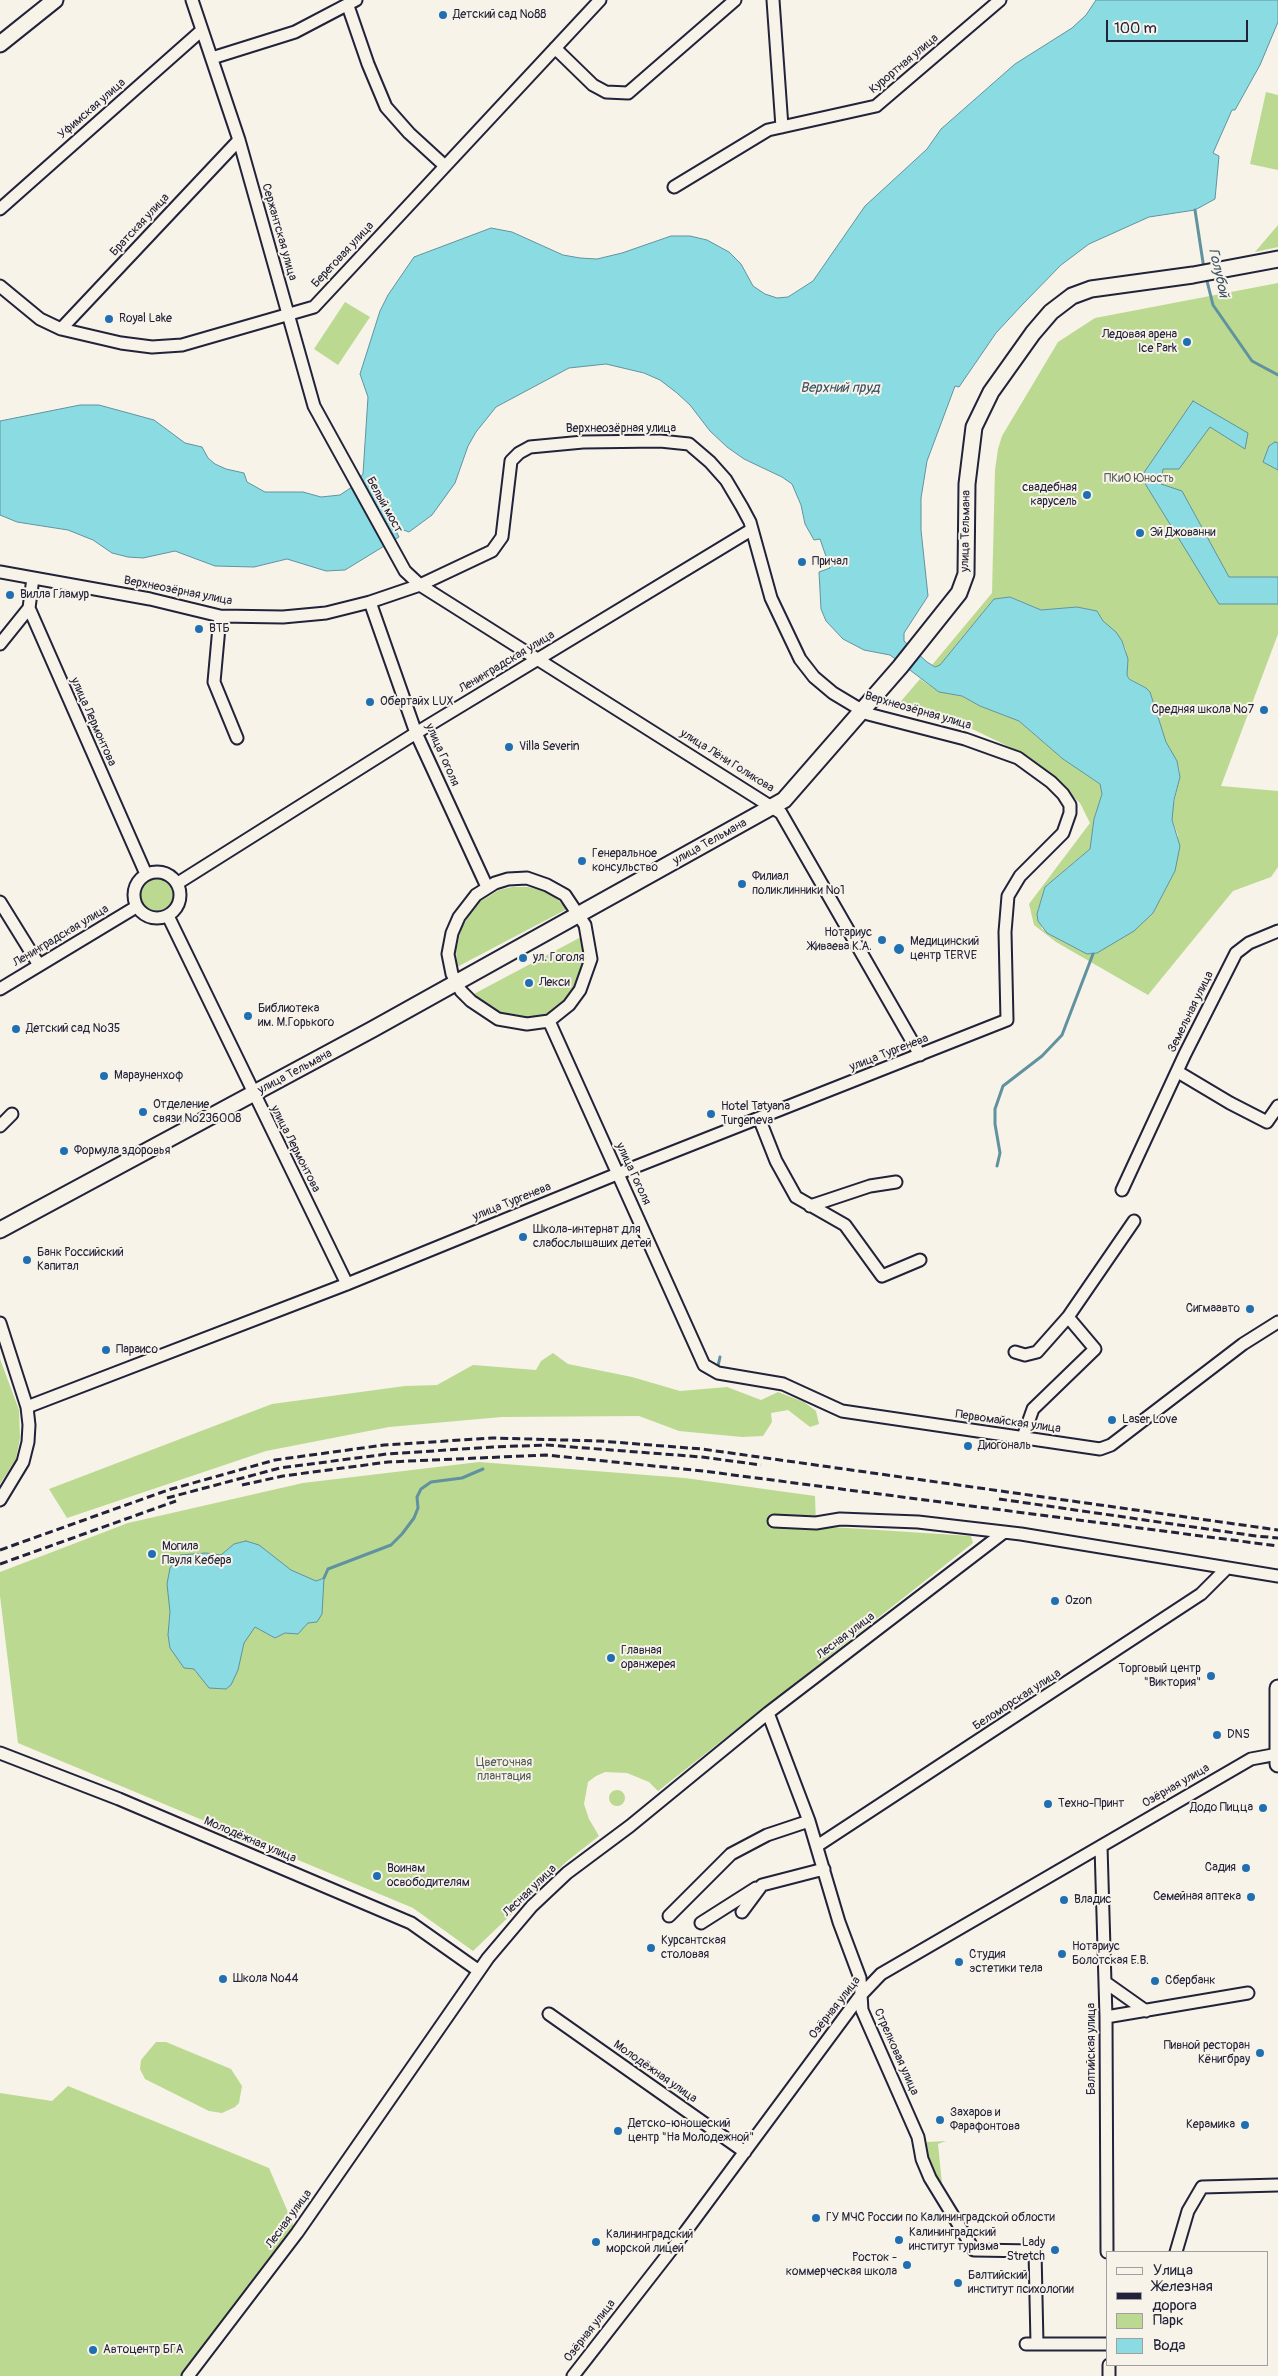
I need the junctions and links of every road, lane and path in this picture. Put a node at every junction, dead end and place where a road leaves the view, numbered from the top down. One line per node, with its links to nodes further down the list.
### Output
1 (40, 0): 10 (main road)
2 (55, 0): 11 (main road)
3 (192, 0): 9 (street, Сержантская улица)
4 (600, 0): 12 (street, Береговая улица)
5 (735, 0): 12 (street)
6 (772, 0): 14 (street)
7 (1000, 0): 14 (street, Курортная улица)
8 (352, 3): 13 (street); 16 (street)
9 (202, 30): 13 (street, Сержантская улица); 18 (street, Уфимская улица)
10 (0, 32)
11 (0, 44)
12 (555, 48): 16 (street, Береговая улица)
13 (212, 58): 15 (street, Сержантская улица)
14 (782, 127): 17 (street, Курортная улица)
15 (239, 140): 21 (street, Сержантская улица); 22 (street, Братская улица)
16 (445, 166): 21 (street, Береговая улица)
17 (674, 187)
18 (0, 209)
19 (1278, 260): 33 (main road, улица Тельмана)
20 (0, 286): 22 (street, Береговая улица)
21 (288, 315): 22 (street, Береговая улица); 23 (street, Сержантская улица)
22 (61, 329)
23 (348, 468): 27 (street, Белый мост)
24 (752, 530): 27 (street, Верхнеозёрная улица); 32 (street, Ленинградская улица); 33 (street, Верхнеозёрная улица)
25 (0, 572): 26 (street, Верхнеозёрная улица)
26 (33, 578): 29 (street); 30 (street, Верхнеозёрная улица)
27 (420, 584): 28 (street, Верхнеозёрная улица); 32 (street, улица Лёни Голикова)
28 (370, 602): 30 (street, Верхнеозёрная улица); 34 (street, улица Гоголя)
29 (29, 608): 31 (street); 37 (street, улица Лермонтова)
30 (220, 616): 35 (street)
31 (0, 644)
32 (538, 659): 34 (street, Ленинградская улица); 36 (street, улица Лёни Голикова)
33 (861, 711): 36 (main road, улица Тельмана); 48 (street, Верхнеозёрная улица)
34 (416, 733): 38 (street, Ленинградская улица); 39 (street, улица Гоголя)
35 (236, 738)
36 (774, 807): 42 (main road, улица Тельмана); 50 (street, улица Лёни Голикова)
37 (146, 874): 38 (street); 41 (street)
38 (178, 883): 43 (street)
39 (487, 887): 42 (street); 46 (street)
40 (0, 902): 45 (street)
41 (136, 907): 43 (street); 45 (street, Ленинградская улица)
42 (579, 914): 46 (main road, улица Тельмана); 49 (street)
43 (168, 916): 52 (street, улица Лермонтова)
44 (1278, 931): 51 (street, Земельная улица)
45 (39, 965): 47 (street, Ленинградская улица)
46 (457, 984): 49 (street); 52 (main road, улица Тельмана)
47 (0, 989)
48 (1007, 1020): 50 (street, улица Тургенева)
49 (549, 1021): 57 (street, улица Гоголя)
50 (920, 1055): 55 (street, улица Тургенева)
51 (1178, 1072): 53 (street, Земельная улица); 59 (street)
52 (253, 1094): 62 (main road, улица Тельмана); 64 (street, улица Лермонтова)
53 (1278, 1106)
54 (12, 1114): 56 (street)
55 (759, 1118): 57 (street, улица Тургенева); 60 (street)
56 (0, 1126)
57 (617, 1174): 64 (street, улица Тургенева); 69 (street, улица Гоголя)
58 (896, 1182): 60 (street)
59 (1122, 1190)
60 (810, 1206): 63 (street)
61 (1134, 1221): 65 (street)
62 (0, 1230)
63 (920, 1260)
64 (348, 1284): 70 (street, улица Тургенева)
65 (1068, 1317): 68 (street); 71 (street)
66 (1278, 1322): 71 (street, Первомайская улица)
67 (0, 1323): 70 (street)
68 (1015, 1352)
69 (704, 1365): 71 (street, Первомайская улица)
70 (27, 1407): 72 (street)
71 (1023, 1437)
72 (0, 1500)
73 (774, 1521): 74 (street)
74 (1003, 1533): 75 (street); 78 (street, Лесная улица)
75 (1227, 1568): 76 (street); 83 (street, Беломорская улица)
76 (1278, 1576)
77 (1278, 1688): 80 (main road)
78 (768, 1713): 82 (street, Стрелковая улица); 90 (street, Лесная улица)
79 (0, 1753): 90 (street, Молодёжная улица)
80 (1278, 1754): 81 (main road); 84 (street, Озёрная улица)
81 (1278, 1764)
82 (809, 1821): 83 (street, Стрелковая улица); 88 (street)
83 (817, 1846): 85 (street, Стрелковая улица)
84 (1101, 1846): 91 (street, Балтийская улица); 93 (street, Озёрная улица)
85 (824, 1869): 86 (street); 93 (street, Стрелковая улица)
86 (762, 1885): 87 (street); 89 (street)
87 (742, 1912)
88 (669, 1916)
89 (701, 1923)
90 (479, 1971): 102 (street, Лесная улица)
91 (1105, 1982): 94 (street); 96 (street, Балтийская улица)
92 (1248, 1993): 94 (street)
93 (860, 1996): 97 (street, Озёрная улица); 101 (street, Стрелковая улица)
94 (1146, 2011): 96 (street)
95 (549, 2014): 97 (street, Молодёжная улица)
96 (1106, 2017): 99 (street, Балтийская улица)
97 (745, 2152): 103 (street, Озёрная улица)
98 (1278, 2185): 100 (street)
99 (1107, 2251)
100 (1176, 2251)
101 (1106, 2344)
102 (188, 2376)
103 (573, 2376)

